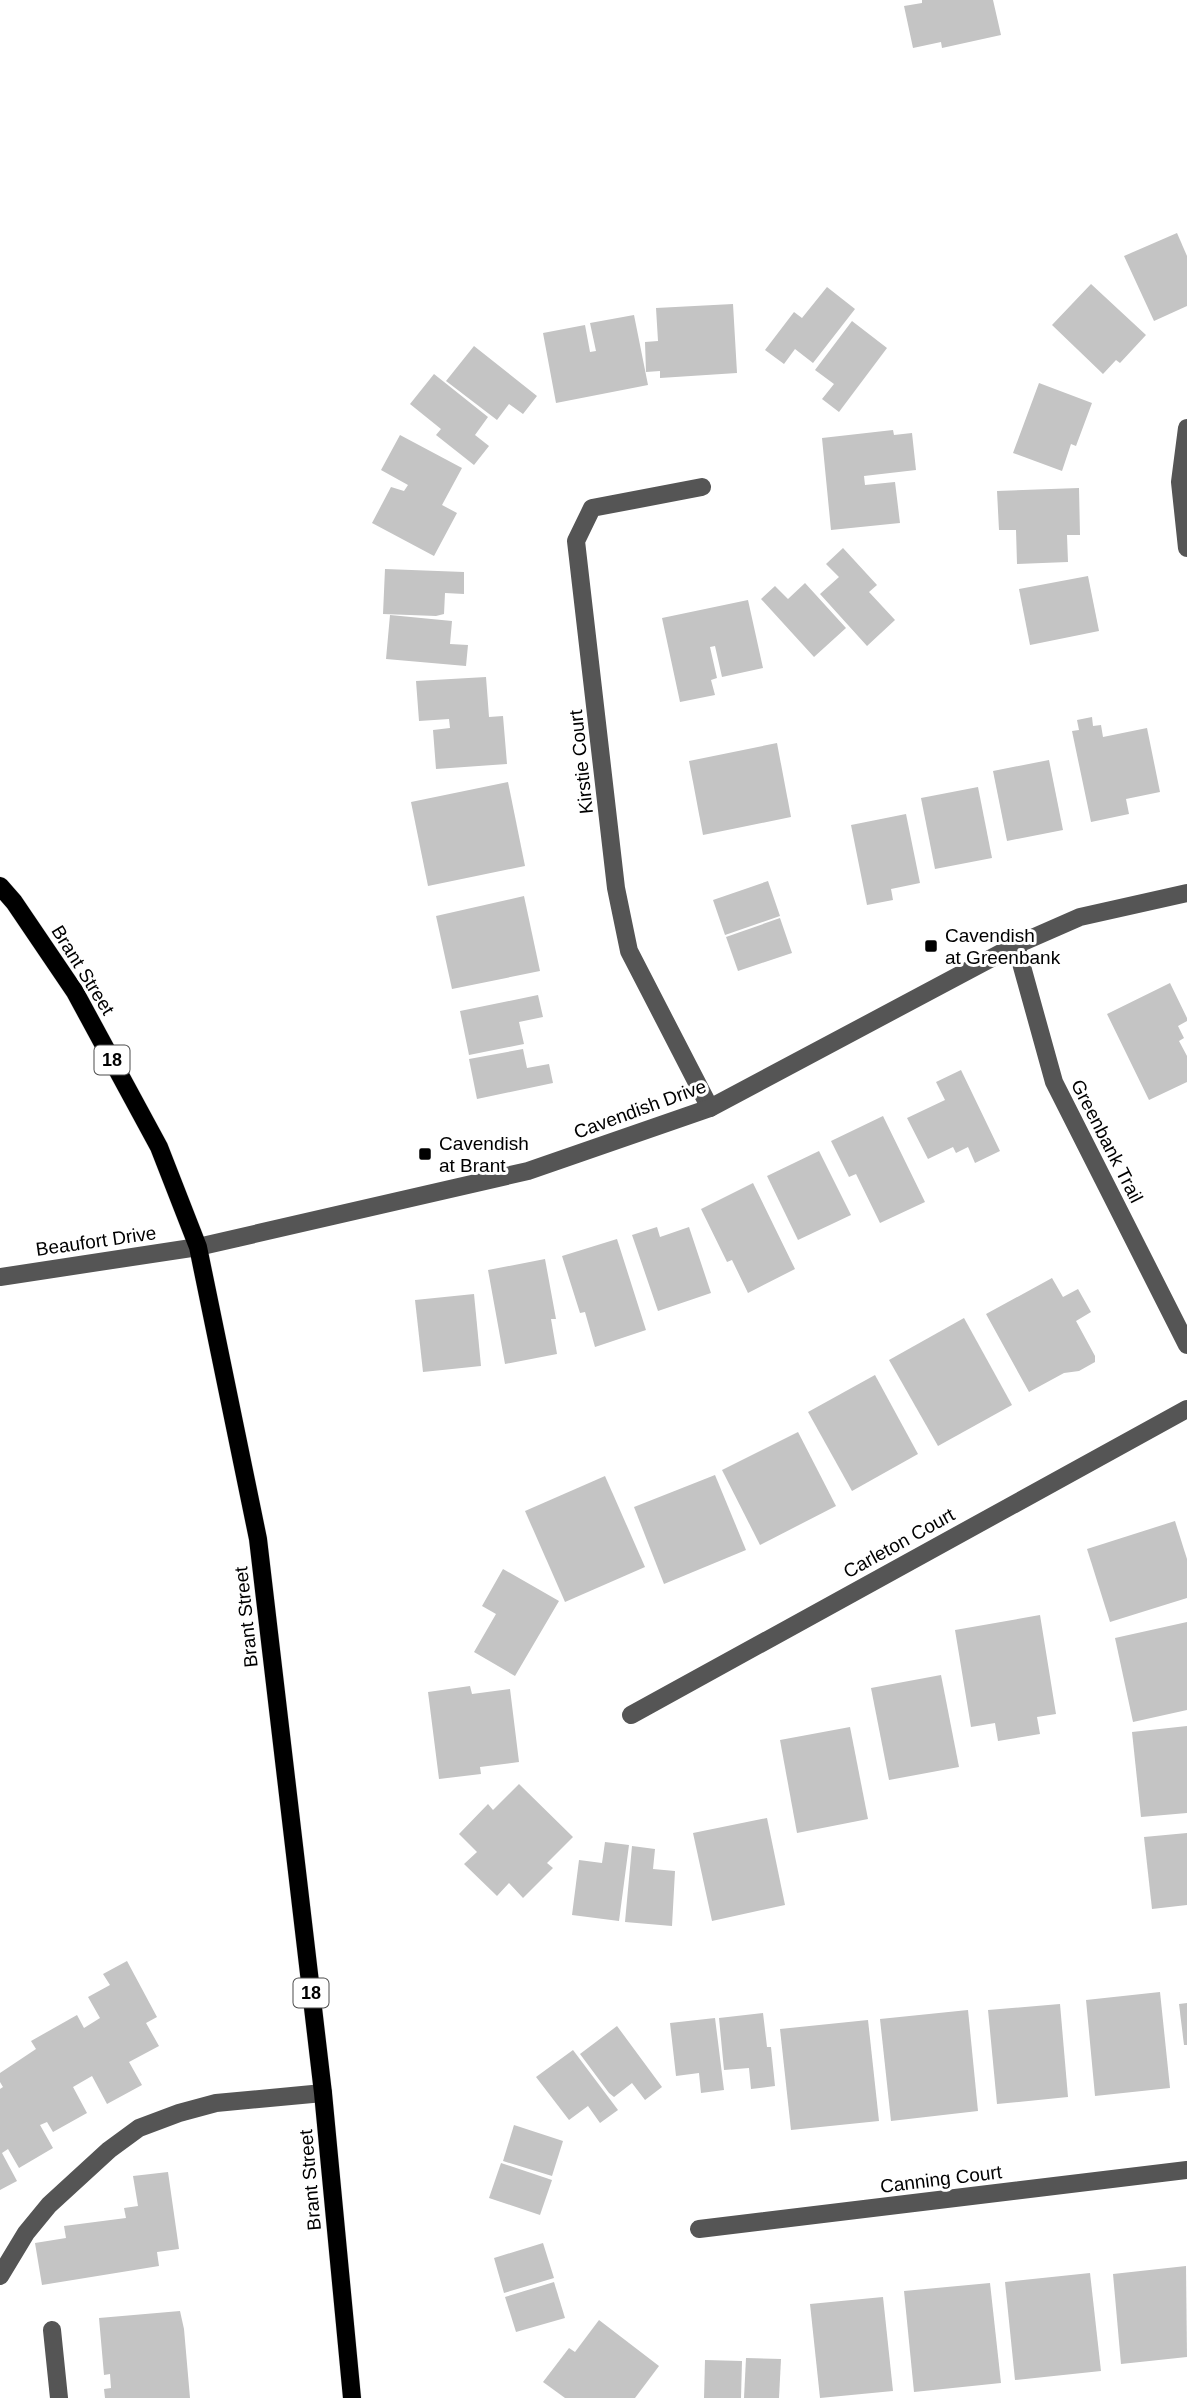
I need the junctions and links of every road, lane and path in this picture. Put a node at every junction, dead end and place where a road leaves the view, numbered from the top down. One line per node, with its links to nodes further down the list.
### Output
1 (1187, 428): 3 (street)
2 (702, 487): 7 (street, Kirstie Court)
3 (1187, 548)
4 (0, 886): 8 (main road, Brant Street / 18)
5 (1187, 893): 6 (street, Cavendish Drive)
6 (1016, 945): 7 (street, Cavendish Drive); 10 (street, Greenbank Trail)
7 (710, 1108): 8 (street, Cavendish Drive)
8 (198, 1247): 9 (street, Beaufort Drive); 13 (main road, Brant Street / 18)
9 (0, 1277)
10 (1187, 1345)
11 (1187, 1409): 12 (street, Carleton Court)
12 (631, 1715)
13 (323, 2093): 16 (street); 19 (main road, Brant Street / 18)
14 (1187, 2170): 15 (street, Canning Court)
15 (699, 2229)
16 (0, 2276)
17 (52, 2330): 18 (street)
18 (59, 2398)
19 (352, 2398)

